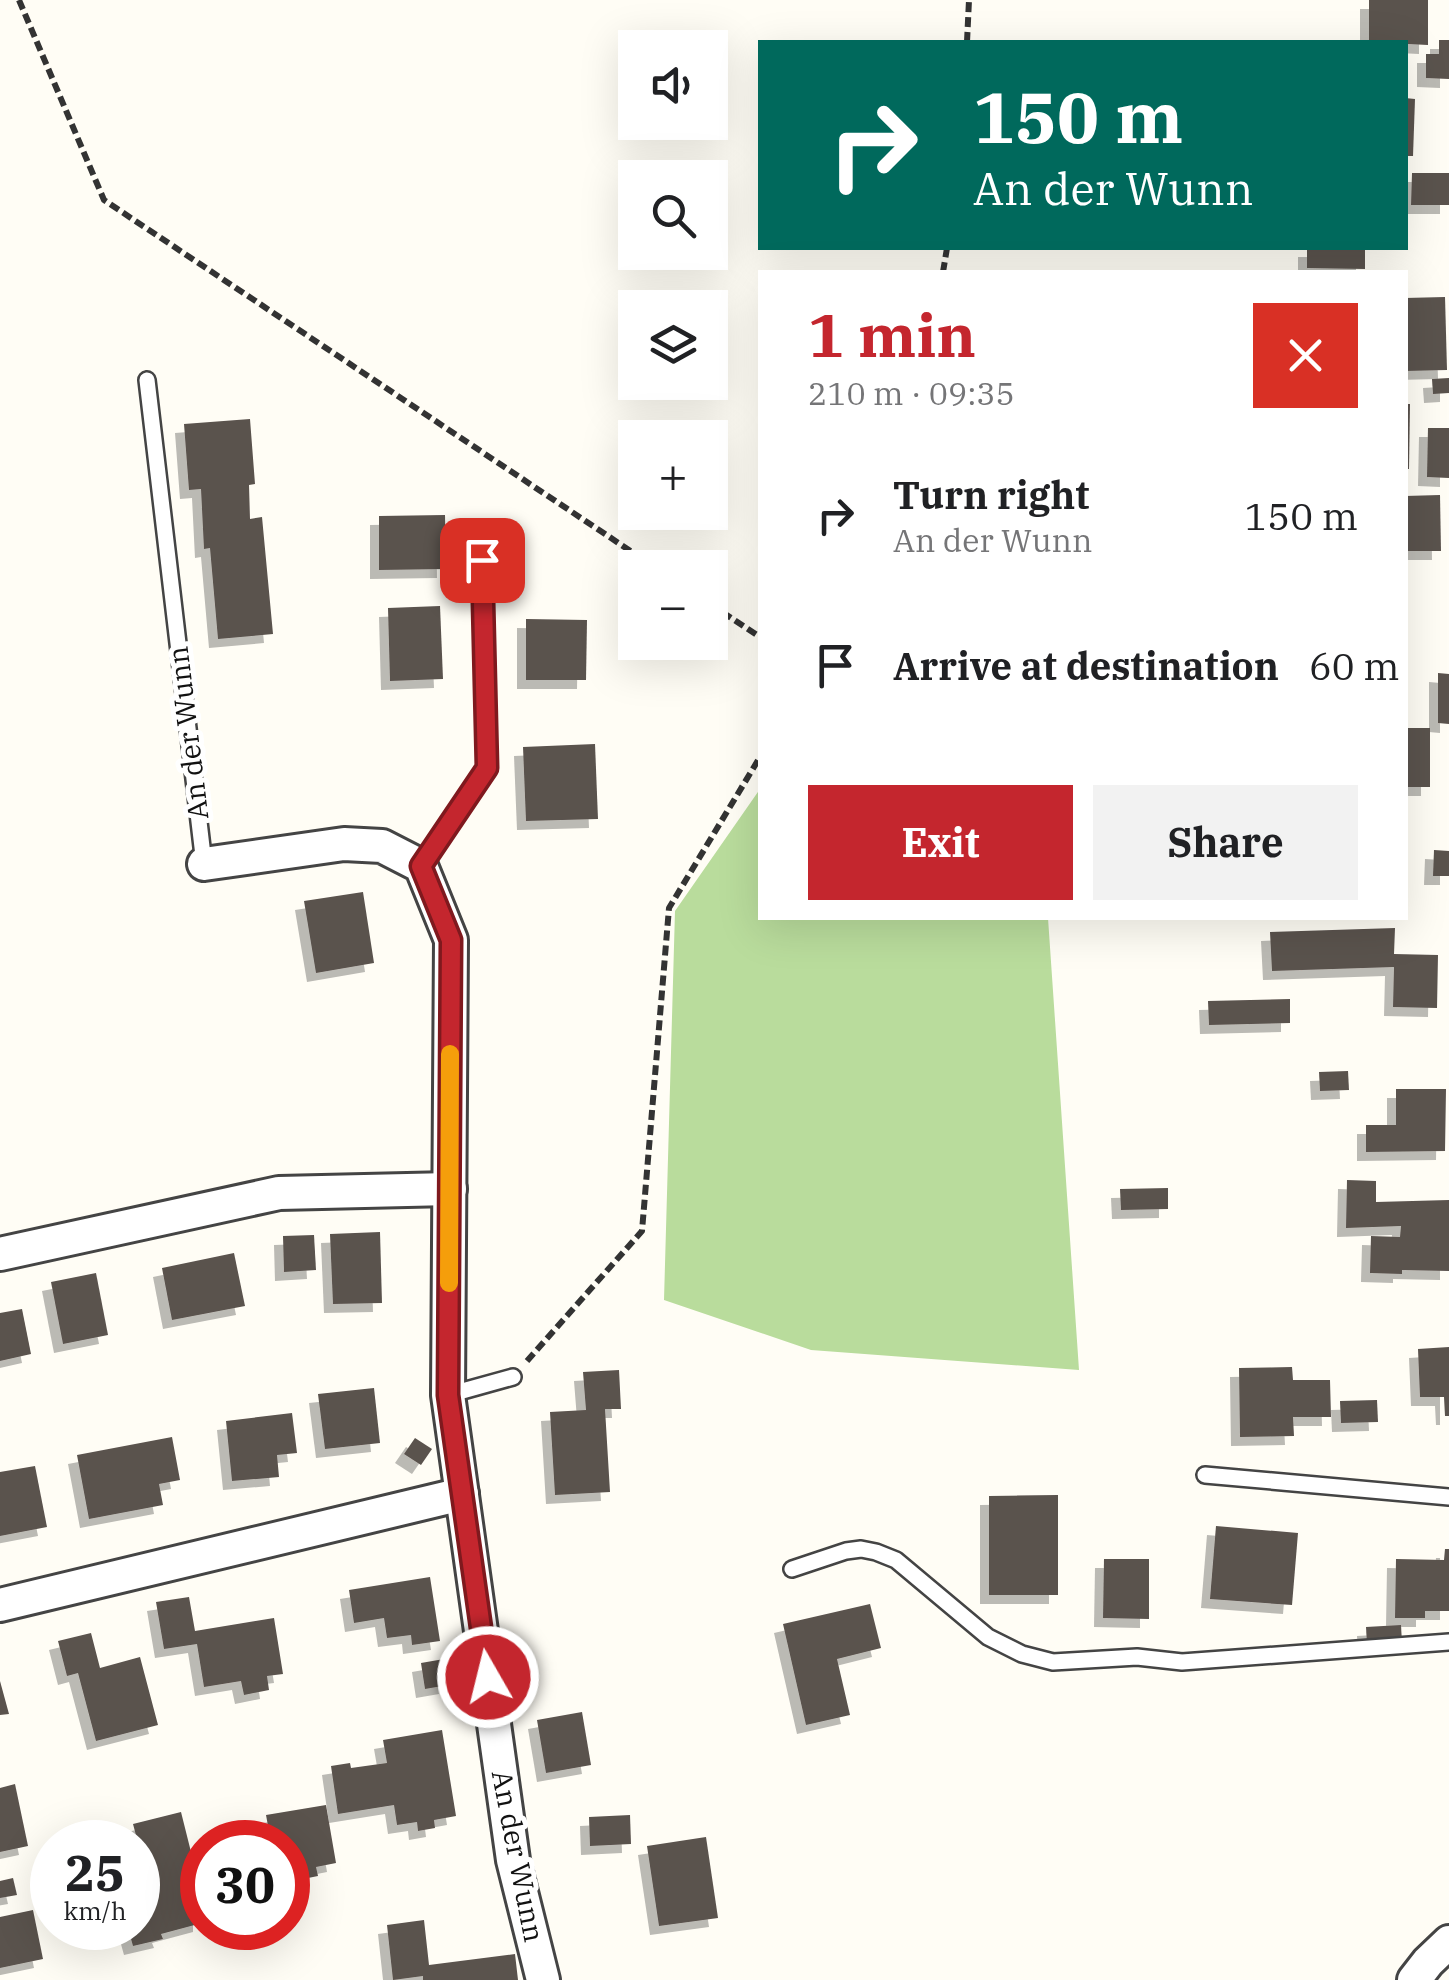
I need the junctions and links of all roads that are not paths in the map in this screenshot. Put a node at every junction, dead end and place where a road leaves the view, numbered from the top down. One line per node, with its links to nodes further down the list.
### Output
1 (146, 380): 3 (lane, An der Wunn)
2 (482, 560): 4 (lane)
3 (204, 864): 4 (street, An der Wunn)
4 (421, 866): 5 (street, An der Wunn)
5 (450, 1189): 6 (street); 8 (street, An der Wunn)
6 (0, 1254)
7 (513, 1377): 8 (lane)
8 (448, 1395): 10 (street, An der Wunn)
9 (1206, 1475): 11 (lane)
10 (462, 1494): 13 (street); 16 (street, An der Wunn)
11 (1449, 1497)
12 (792, 1569): 14 (lane)
13 (0, 1605)
14 (1449, 1642)
15 (1449, 1942): 17 (street)
16 (543, 1980)
17 (1414, 1980)

